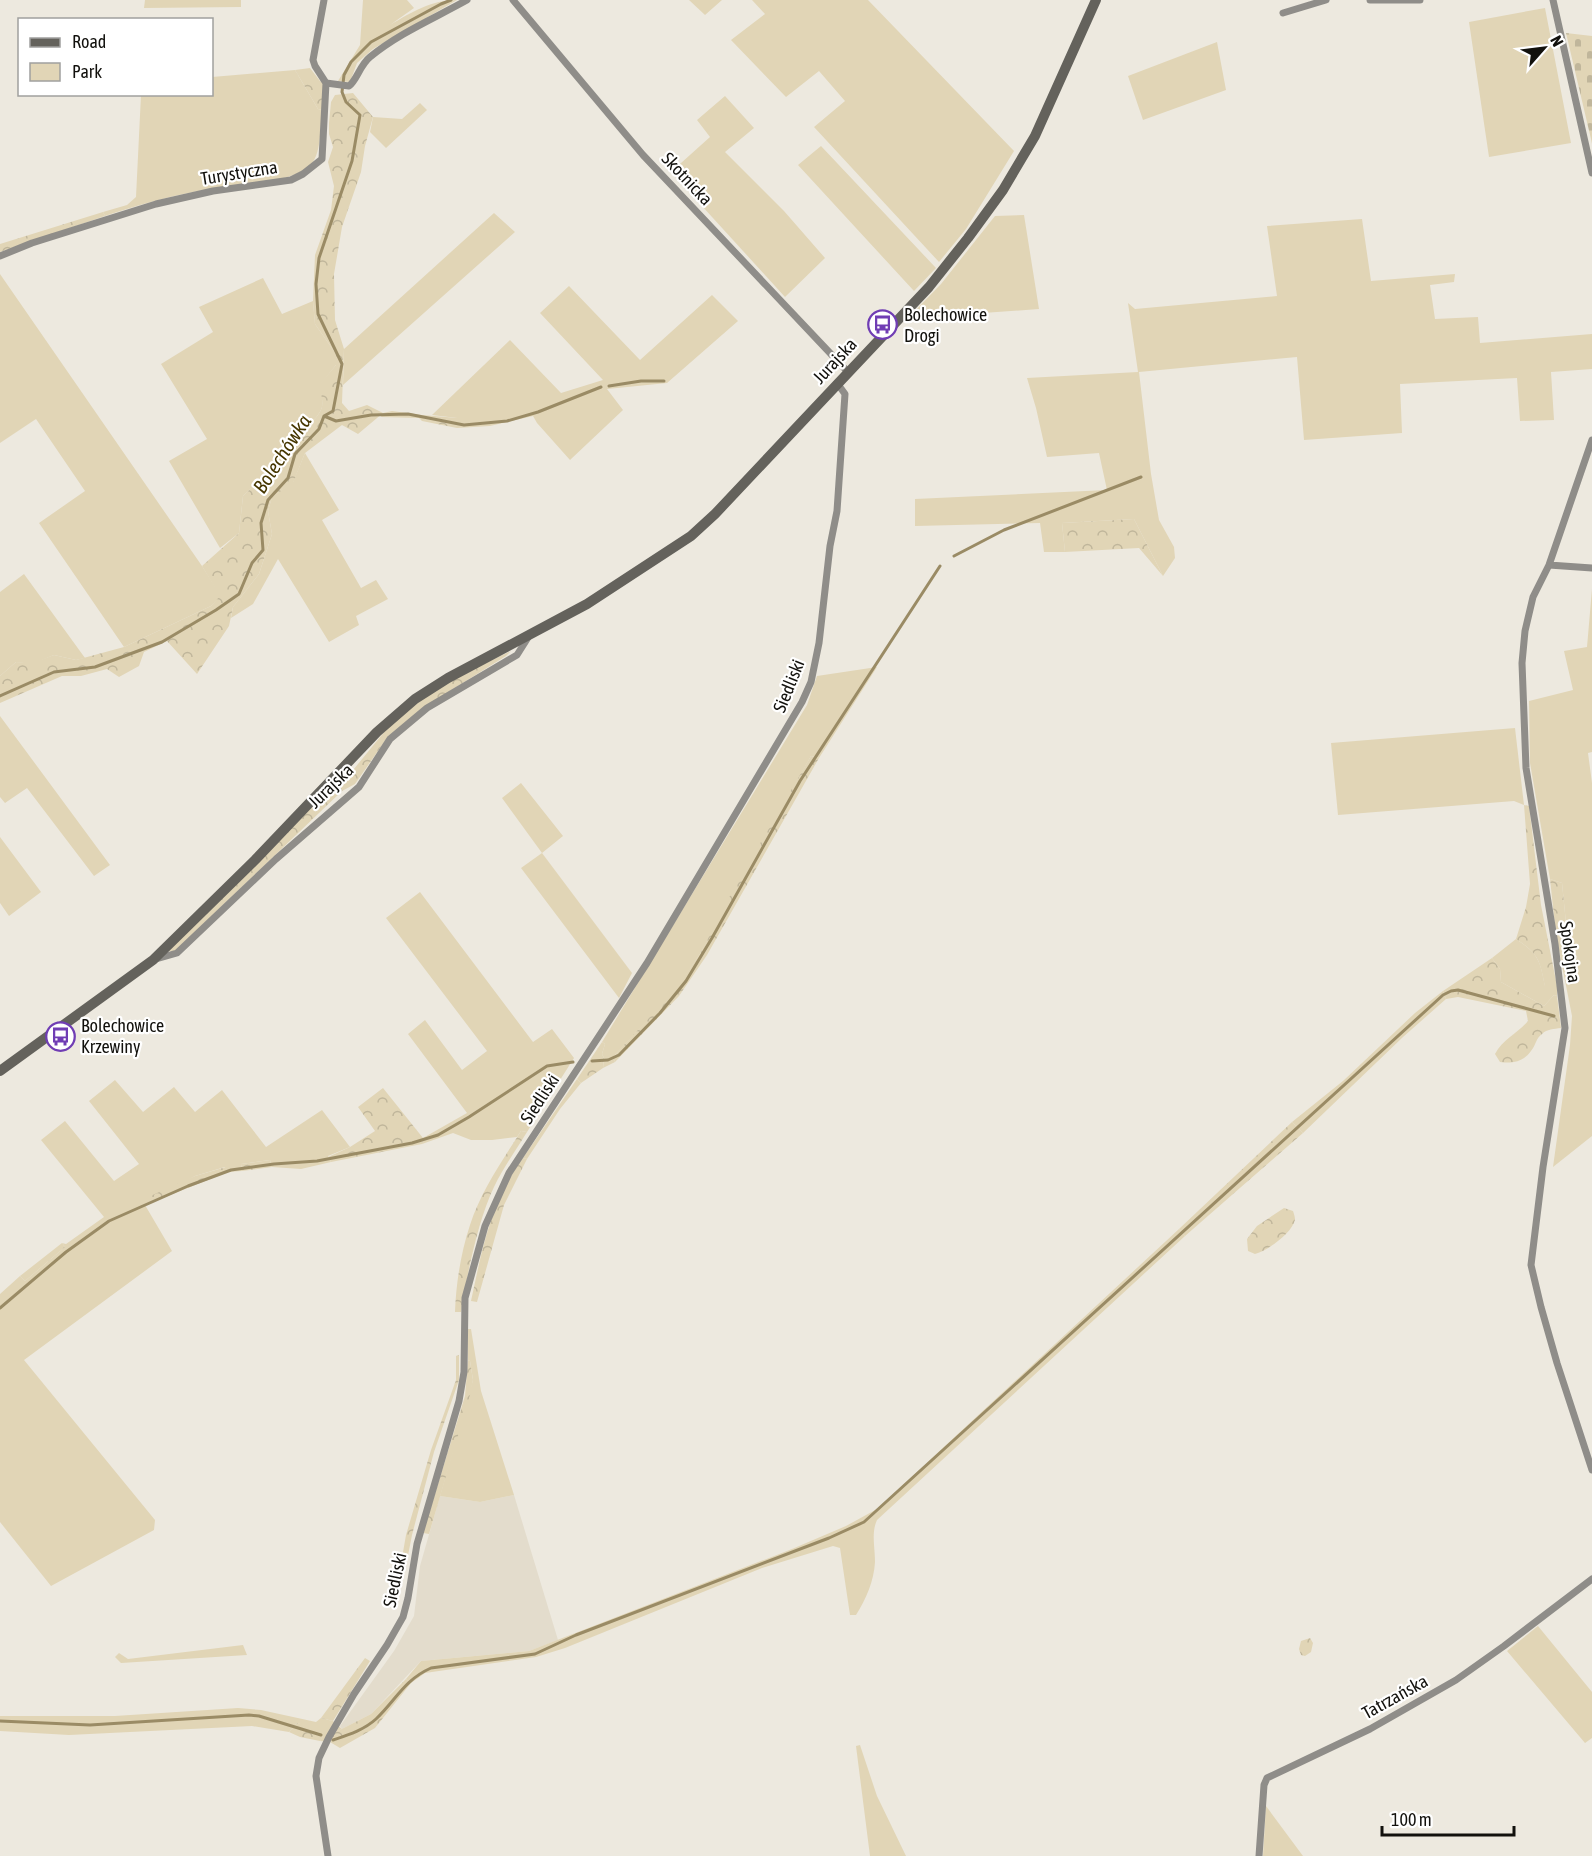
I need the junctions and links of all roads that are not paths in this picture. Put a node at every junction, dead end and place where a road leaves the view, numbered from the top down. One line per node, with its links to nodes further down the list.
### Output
1 (324, 0): 10 (street, Turystyczna)
2 (467, 0): 10 (street)
3 (513, 0): 13 (street, Skotnicka)
4 (1096, 0): 13 (street, Jurajska)
5 (1326, 0): 9 (street)
6 (1370, 0): 7 (street)
7 (1420, 0)
8 (1553, 0): 11 (street)
9 (1284, 13)
10 (326, 83): 12 (street, Turystyczna)
11 (1592, 174)
12 (0, 256)
13 (847, 371): 14 (street, Jurajska)
14 (837, 383): 18 (street, Jurajska); 23 (street, Siedliski)
15 (1592, 440): 16 (street, Spokojna)
16 (1549, 565): 17 (street); 21 (street, Spokojna)
17 (1592, 568)
18 (529, 636): 19 (street, Jurajska); 19 (street, Jurajska)
19 (153, 960): 20 (street, Jurajska)
20 (0, 1071)
21 (1592, 1470)
22 (1592, 1579): 24 (street, Tatrzańska)
23 (327, 1856)
24 (1259, 1856)

